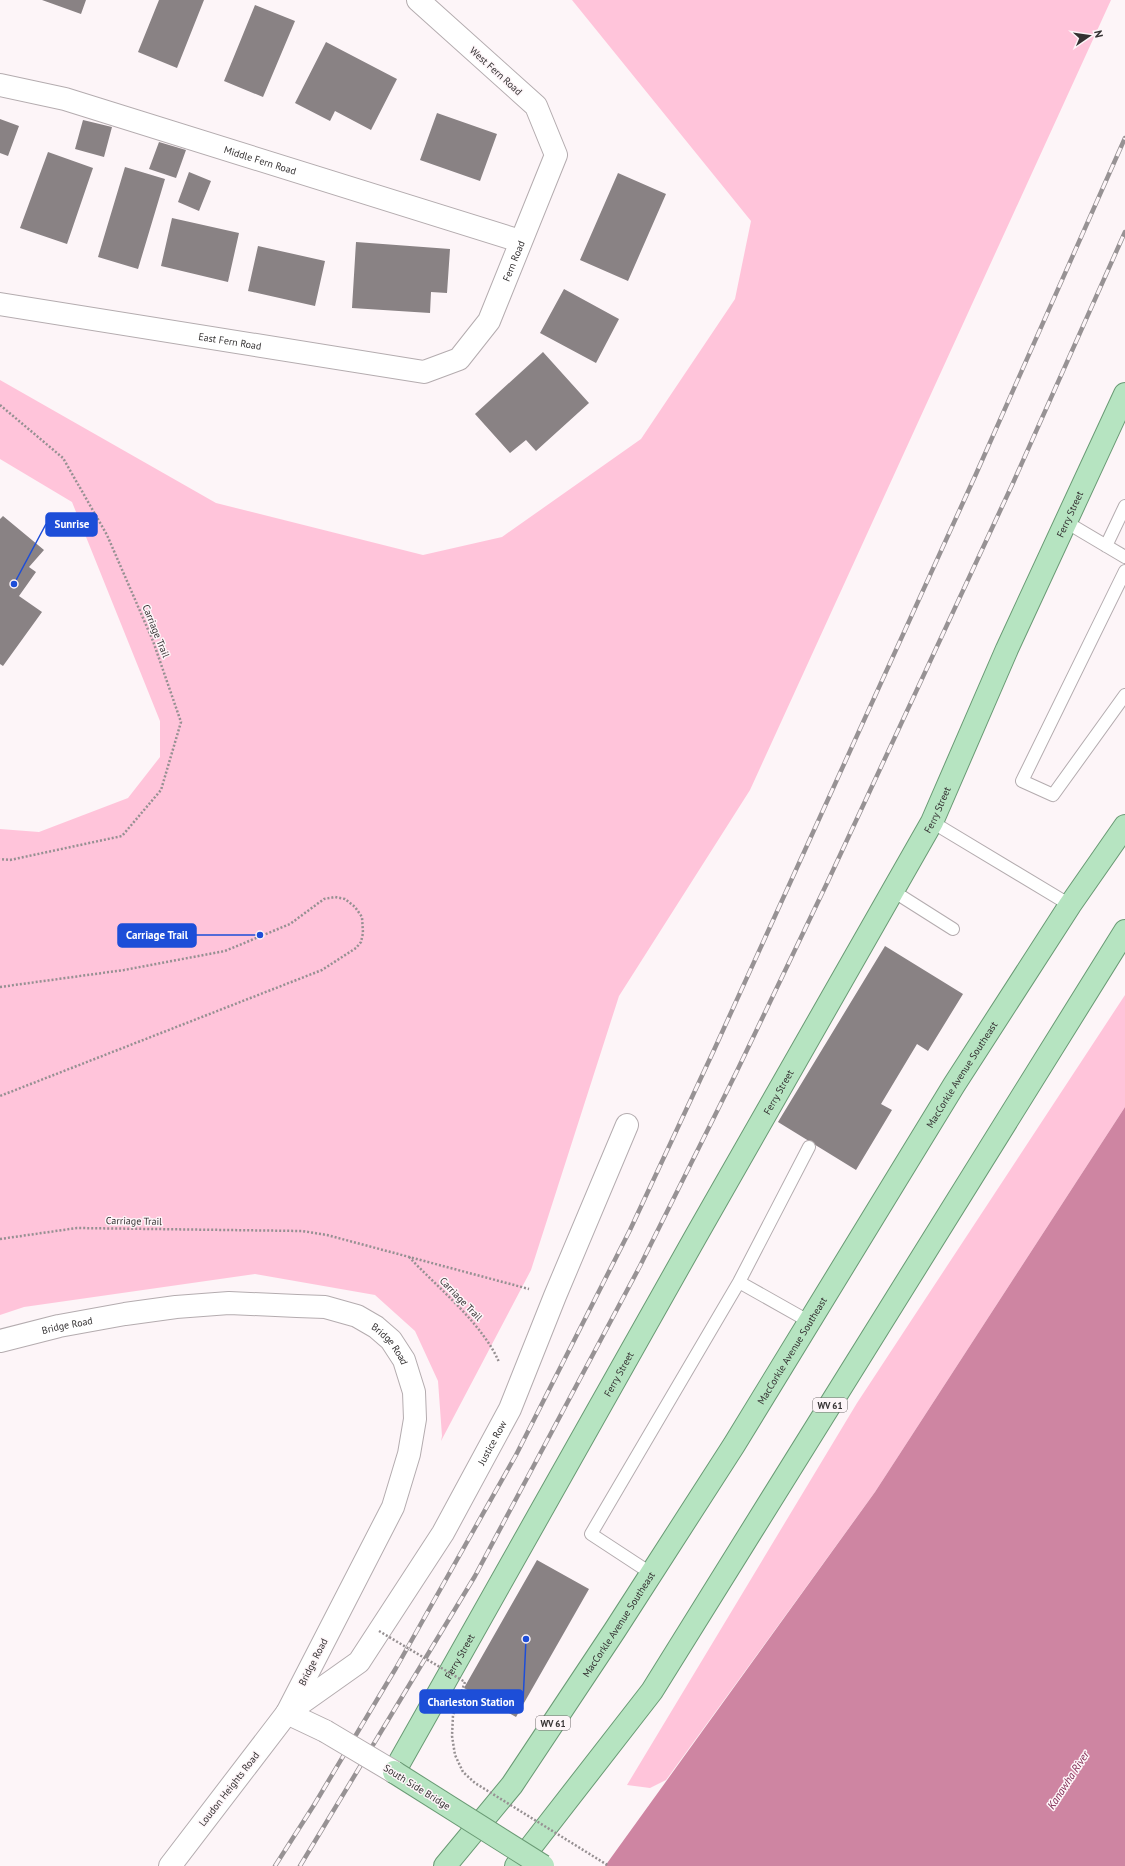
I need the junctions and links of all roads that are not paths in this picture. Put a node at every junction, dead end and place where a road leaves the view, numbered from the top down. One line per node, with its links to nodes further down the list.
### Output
1 (418, 0): 3 (street, West Fern Road)
2 (0, 84): 4 (street, Middle Fern Road)
3 (556, 155): 4 (street, Fern Road)
4 (520, 241): 6 (street, Fern Road)
5 (0, 304): 6 (street, East Fern Road)
6 (459, 359)
7 (1125, 394): 9 (main road, Ferry Street)
8 (1125, 506): 10 (lane)
9 (1066, 522): 10 (lane); 14 (main road, Ferry Street)
10 (1106, 546): 11 (lane)
11 (1125, 557)
12 (1125, 572): 13 (lane)
13 (1125, 695)
14 (932, 822): 16 (main road, Ferry Street); 17 (lane)
15 (1125, 826): 17 (main road, MacCorkle Avenue Southeast / WV 61)
16 (893, 891): 18 (lane); 27 (main road, Ferry Street)
17 (1070, 905): 23 (main road, MacCorkle Avenue Southeast / WV 61)
18 (953, 929)
19 (1125, 931): 30 (main road, WV 61)
20 (627, 1125): 26 (street, Justice Row)
21 (809, 1147): 22 (lane)
22 (739, 1282): 23 (lane); 25 (lane)
23 (810, 1322): 25 (main road, MacCorkle Avenue Southeast / WV 61)
24 (0, 1341): 26 (street, Bridge Road)
25 (652, 1574): 29 (main road, MacCorkle Avenue Southeast / WV 61)
26 (287, 1713): 27 (street, South Side Bridge, bridge); 28 (street, Loudon Heights Road)
27 (394, 1772): 31 (main road, South Side Bridge, bridge)
28 (170, 1866)
29 (445, 1866)
30 (516, 1866)
31 (543, 1866)

